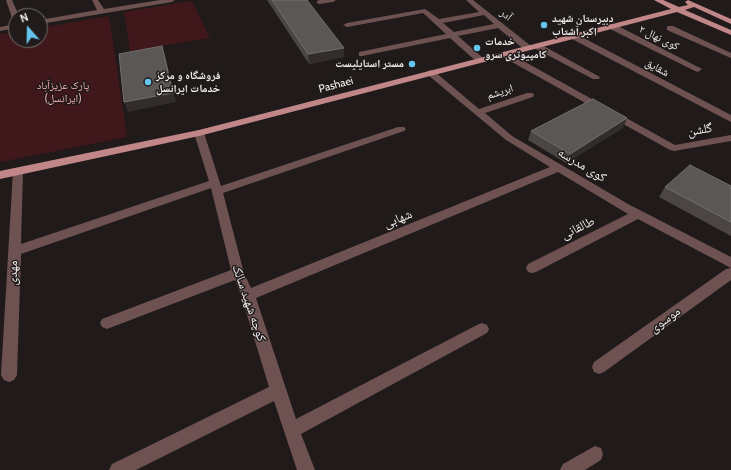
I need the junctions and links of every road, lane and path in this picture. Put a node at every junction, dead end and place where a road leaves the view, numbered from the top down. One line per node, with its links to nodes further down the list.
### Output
1 (95, 0): 10 (street)
2 (172, 0): 10 (street)
3 (333, 0): 7 (street)
4 (469, 0): 11 (street, آدر)
5 (657, 0): 9 (main road)
6 (683, 0): 8 (main road)
7 (319, 2)
8 (695, 5): 9 (main road, Pashaei); 14 (main road)
9 (677, 9): 17 (main road, Pashaei); 19 (main road)
10 (102, 12): 12 (street)
11 (485, 13): 13 (street); 16 (street, آدر)
12 (48, 21)
13 (437, 22): 15 (street); 20 (street)
14 (731, 22)
15 (347, 25)
16 (500, 25): 20 (street); 22 (street, آدر)
17 (611, 26): 21 (main road, Pashaei); 27 (street, کوی نهال ۲)
18 (670, 28): 25 (street)
19 (731, 33)
20 (452, 35): 23 (street); 26 (street)
21 (573, 36): 22 (main road, Pashaei); 32 (street, شقایق)
22 (533, 47): 24 (main road, Pashaei); 29 (street, آدر)
23 (362, 54)
24 (504, 54): 26 (main road, Pashaei); 35 (street, گلشن)
25 (731, 56)
26 (480, 60): 28 (main road, Pashaei)
27 (698, 69)
28 (431, 73): 31 (street, کوی مدرسه); 34 (main road, Pashaei)
29 (596, 77)
30 (530, 95): 31 (street, ابریشم)
31 (478, 112): 36 (street, کوی مدرسه)
32 (731, 119)
33 (401, 129): 39 (street)
34 (199, 133): 37 (main road, Pashaei); 39 (street, کوچه شهید سالک)
35 (729, 139)
36 (558, 168): 40 (street, کوی مدرسه); 46 (street, شهابی)
37 (18, 171): 38 (main road, Pashaei); 41 (street, مهدی)
38 (0, 175)
39 (216, 187): 41 (street); 44 (street, کوچه شهید سالک)
40 (638, 214): 42 (street, کوی مدرسه); 43 (street, طالقانی)
41 (14, 251): 50 (street, مهدی)
42 (731, 263)
43 (532, 268)
44 (238, 273): 46 (street, کوچه شهید سالک); 47 (street)
45 (731, 273): 49 (street, موسوی)
46 (248, 295): 51 (street, کوچه شهید سالک)
47 (107, 323)
48 (482, 329): 52 (street)
49 (599, 367)
50 (9, 375)
51 (278, 391): 52 (street, کوچه شهید سالک); 54 (street)
52 (292, 430): 55 (street, کوچه شهید سالک)
53 (595, 454): 56 (street)
54 (118, 470)
55 (306, 470)
56 (569, 470)

